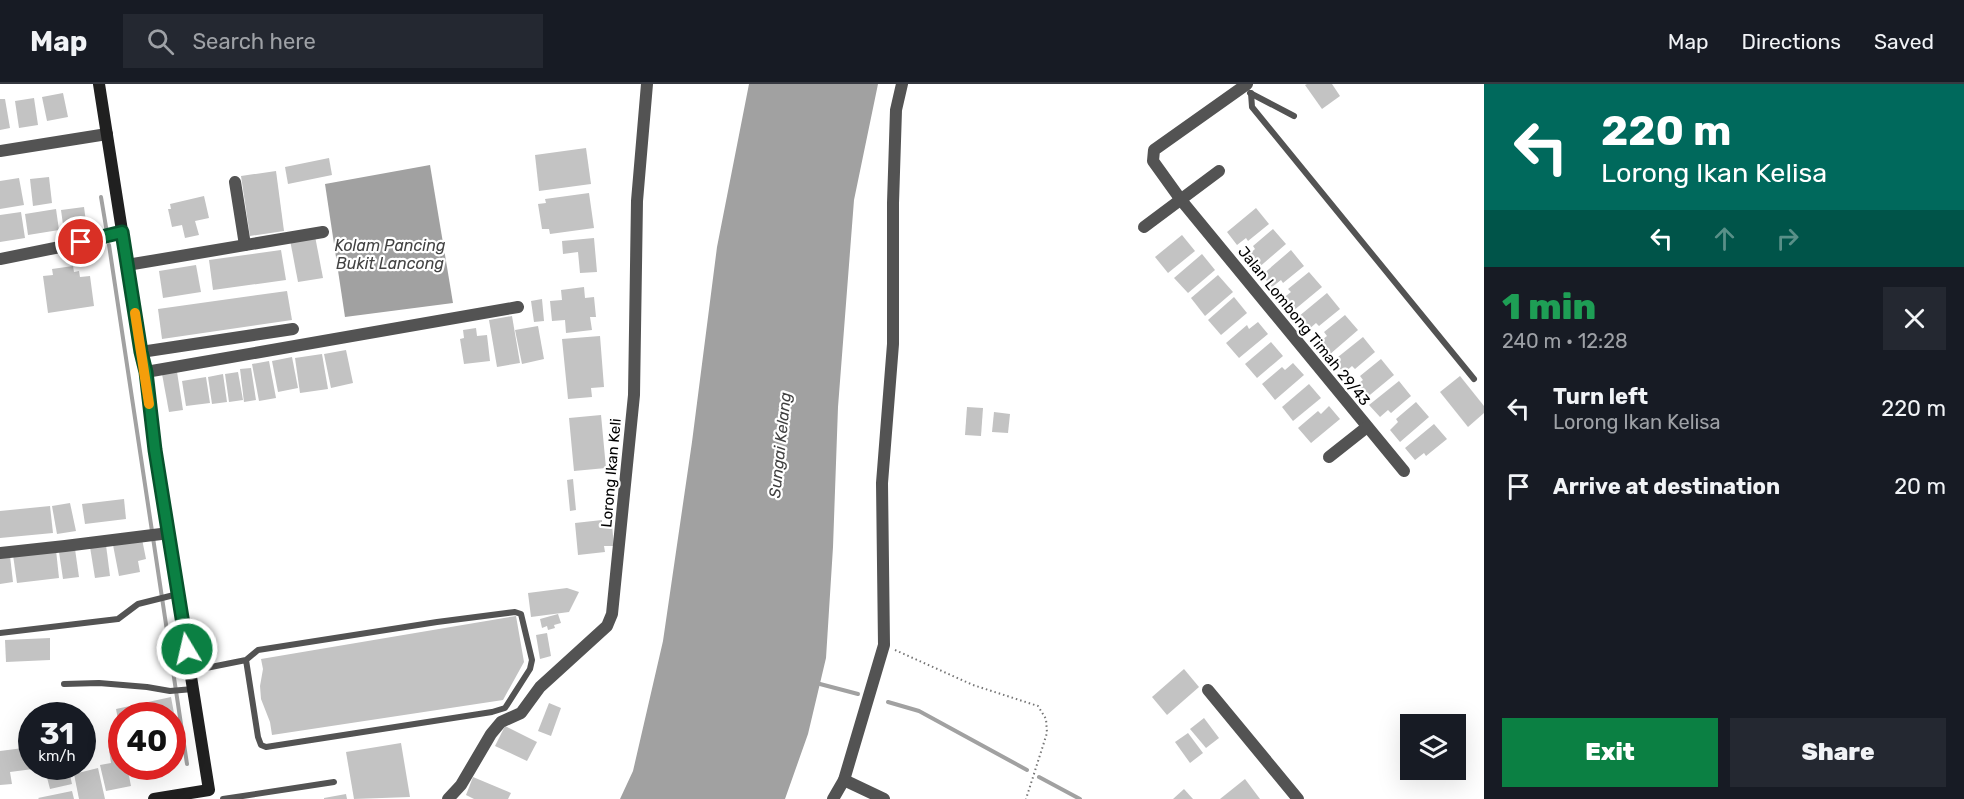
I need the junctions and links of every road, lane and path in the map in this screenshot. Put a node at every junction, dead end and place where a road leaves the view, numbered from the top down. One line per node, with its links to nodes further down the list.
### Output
1 (99, 84): 6 (street)
2 (647, 84): 40 (street, Lorong Ikan Keli)
3 (902, 84): 29 (street)
4 (1247, 88): 5 (lane); 10 (street, Jalan Lombong Timah 29/43); 21 (lane)
5 (1294, 116)
6 (107, 134): 7 (street); 13 (street)
7 (0, 151)
8 (1219, 171): 10 (street)
9 (235, 182): 14 (street)
10 (1181, 200): 11 (street); 22 (street, Jalan Lombong Timah 29/43)
11 (1144, 227)
12 (323, 231): 14 (street)
13 (122, 232): 15 (street); 16 (street)
14 (245, 245): 16 (street)
15 (0, 259)
16 (127, 265): 19 (street)
17 (518, 307): 20 (street)
18 (293, 329): 19 (street)
19 (141, 352): 20 (street)
20 (146, 372): 25 (street)
21 (1474, 379)
22 (1367, 427): 23 (street); 24 (street, Jalan Lombong Timah 29/43)
23 (1329, 457)
24 (1404, 471)
25 (158, 535): 26 (street); 27 (street)
26 (0, 552)
27 (175, 595): 28 (lane); 31 (street)
28 (0, 633)
29 (884, 645): 35 (street); 43 (path)
30 (246, 660): 30 (lane); 31 (lane)
31 (191, 671): 33 (street)
32 (64, 684): 33 (lane)
33 (189, 689): 37 (street)
34 (1208, 690): 44 (street)
35 (844, 780): 41 (street); 42 (street)
36 (334, 782): 39 (lane)
37 (210, 795): 38 (street)
38 (154, 799)
39 (223, 799)
40 (448, 799)
41 (833, 799)
42 (884, 799)
43 (1026, 799)
44 (1298, 799)

